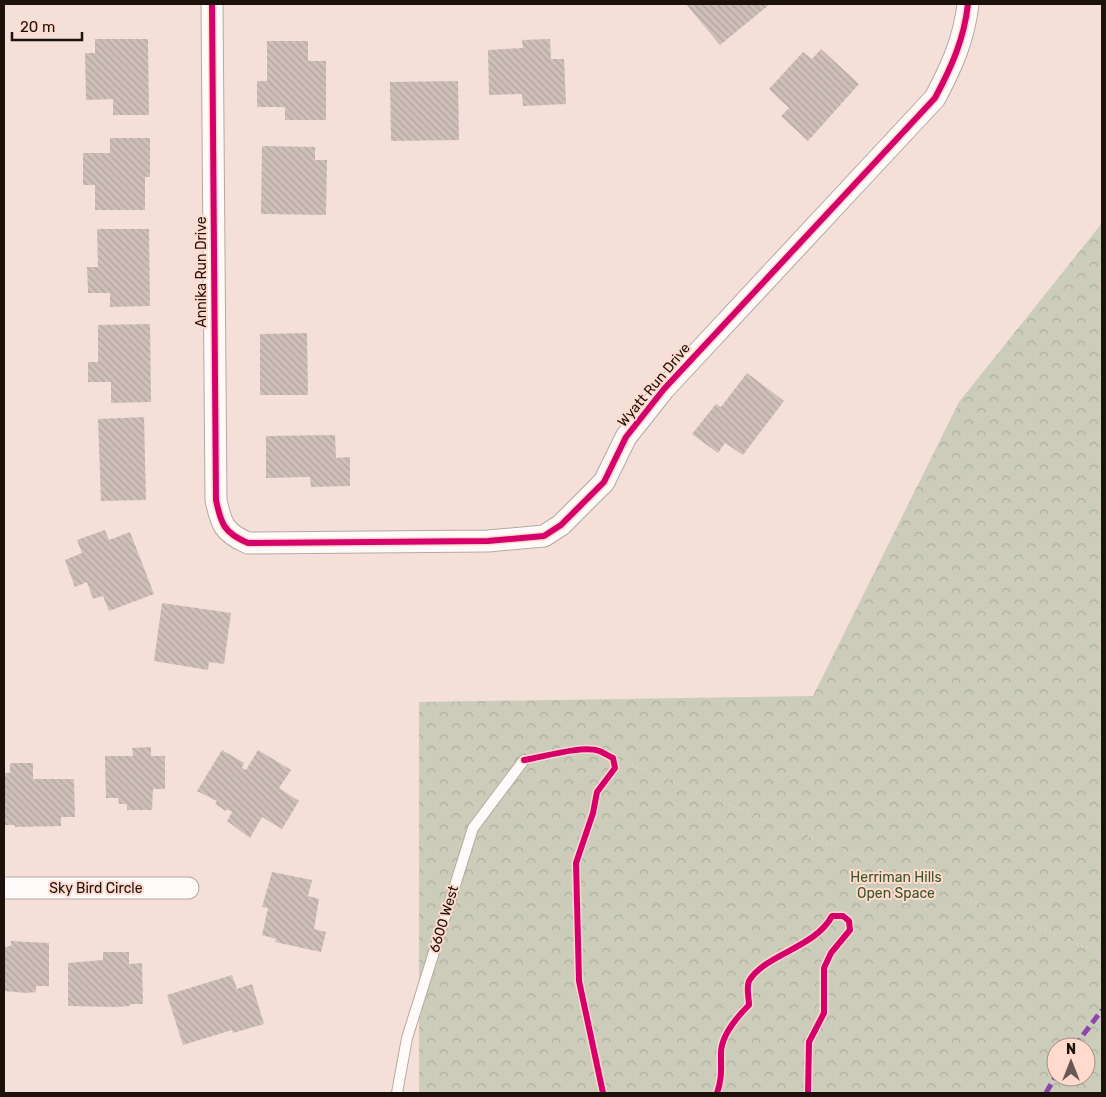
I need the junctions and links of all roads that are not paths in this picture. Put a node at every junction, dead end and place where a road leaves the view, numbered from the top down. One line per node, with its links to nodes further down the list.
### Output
1 (212, 4): 3 (street, Annika Run Drive)
2 (968, 4): 3 (street, Wyatt Run Drive)
3 (231, 536)
4 (524, 760): 7 (lane, 6600 West)
5 (4, 888): 6 (street, Sky Bird Circle)
6 (188, 888)
7 (397, 1093)

